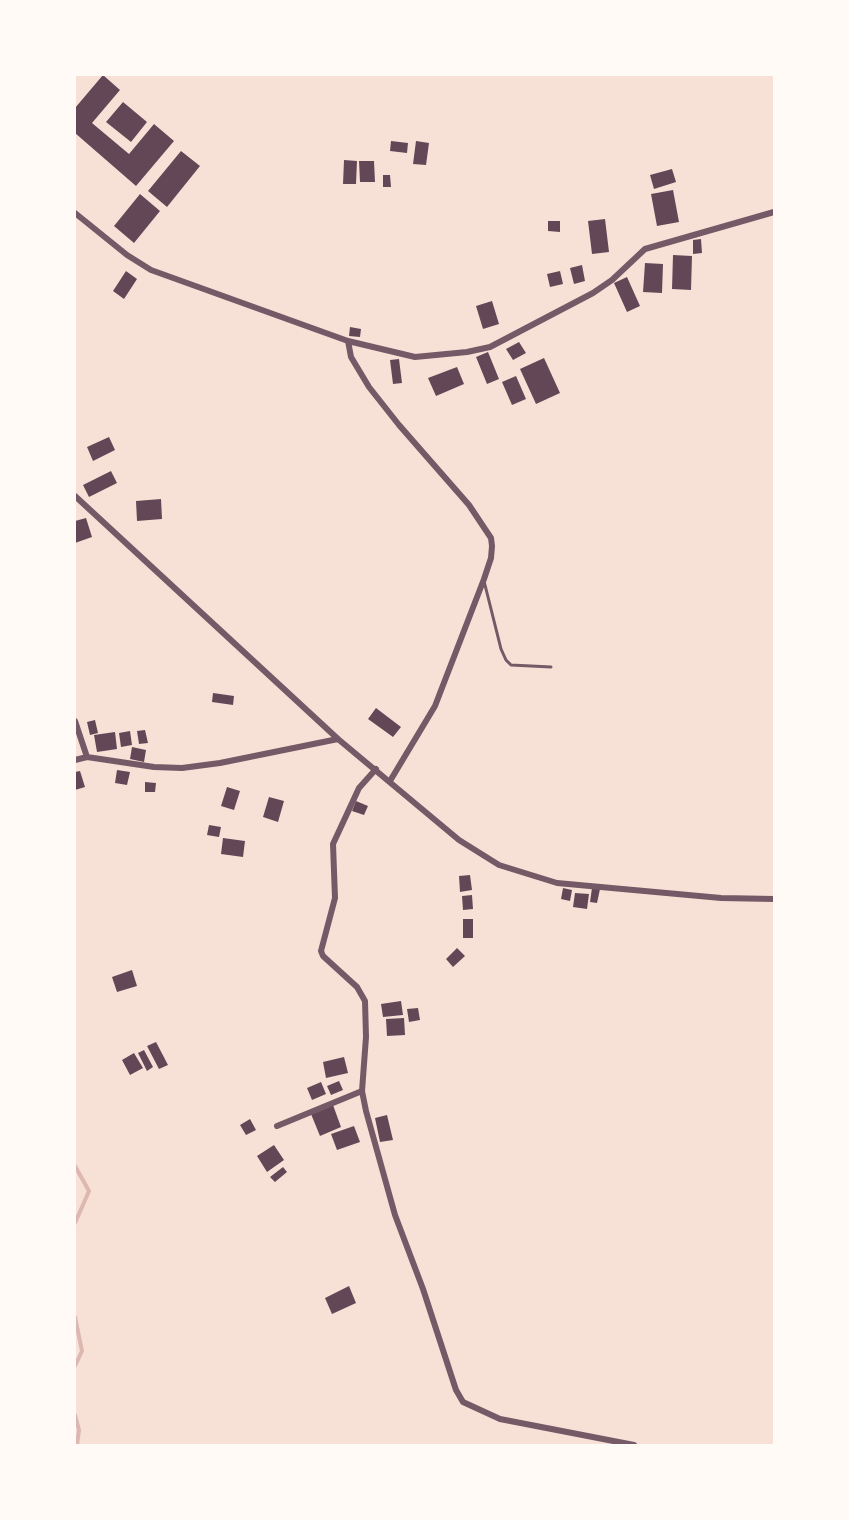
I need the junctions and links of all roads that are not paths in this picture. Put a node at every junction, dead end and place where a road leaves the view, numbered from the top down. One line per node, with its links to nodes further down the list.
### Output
1 (774, 212): 3 (street)
2 (75, 213): 3 (street)
3 (348, 341): 5 (street)
4 (75, 496): 8 (street)
5 (484, 579): 6 (lane); 12 (street)
6 (552, 667)
7 (75, 721): 9 (street)
8 (338, 739): 9 (street); 11 (street)
9 (87, 757): 10 (street)
10 (75, 760)
11 (376, 769): 12 (street); 14 (street)
12 (390, 781): 13 (street)
13 (774, 899)
14 (362, 1091): 15 (street); 16 (street)
15 (277, 1126)
16 (634, 1445)

